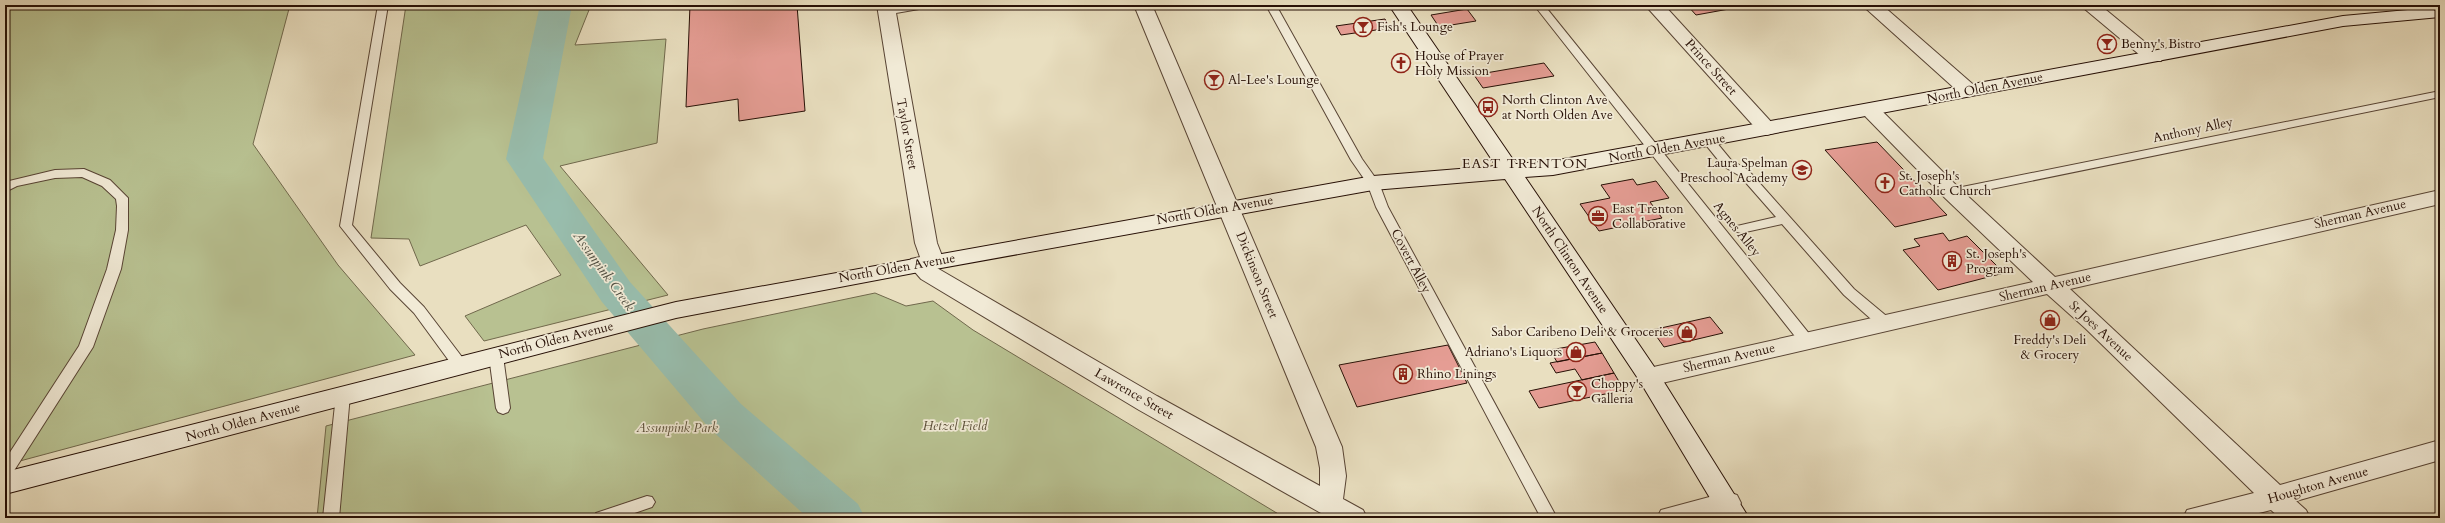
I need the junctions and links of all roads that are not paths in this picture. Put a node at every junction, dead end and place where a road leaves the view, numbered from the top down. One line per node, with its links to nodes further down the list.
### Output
1 (383, 5): 32 (lane)
2 (913, 5): 10 (street)
3 (1143, 5): 24 (street, Dickinson Street)
4 (1271, 5): 20 (lane, Covert Alley)
5 (1398, 5): 19 (street, North Clinton Avenue)
6 (1538, 5): 18 (lane, Agnes Alley)
7 (1654, 5): 16 (street, Prince Street)
8 (1871, 5): 13 (street)
9 (2089, 5): 12 (street)
10 (886, 7): 27 (street, Taylor Street)
11 (2440, 12): 12 (street, North Olden Avenue)
12 (2154, 57): 13 (street, North Olden Avenue)
13 (1969, 91): 15 (street, North Olden Avenue)
14 (2440, 94): 22 (lane, Anthony Alley)
15 (1870, 110): 16 (street, North Olden Avenue); 22 (street, St Joes Avenue)
16 (1767, 129): 17 (street, North Olden Avenue)
17 (1708, 140): 18 (street, North Olden Avenue); 25 (lane)
18 (1654, 149): 19 (street, North Olden Avenue); 30 (lane, Agnes Alley)
19 (1509, 171): 20 (street, North Olden Avenue); 33 (street, North Clinton Avenue)
20 (1373, 183): 24 (street, North Olden Avenue); 46 (lane, Covert Alley)
21 (5, 188): 37 (lane)
22 (1952, 193): 28 (street, St Joes Avenue)
23 (2440, 197): 28 (street, Sherman Avenue)
24 (1230, 208): 27 (street, North Olden Avenue); 41 (street, Dickinson Street)
25 (1784, 219): 26 (lane); 29 (lane)
26 (1741, 229)
27 (926, 262): 31 (street, North Olden Avenue); 41 (street, Lawrence Street)
28 (2050, 285): 29 (street, Sherman Avenue); 39 (street, St Joes Avenue)
29 (1885, 323): 30 (street, Sherman Avenue)
30 (1806, 340): 33 (street, Sherman Avenue)
31 (496, 356): 32 (street, North Olden Avenue); 35 (lane)
32 (460, 365): 34 (street, North Olden Avenue)
33 (1649, 377): 42 (street, North Clinton Avenue)
34 (343, 395): 38 (street, North Olden Avenue); 43 (lane)
35 (503, 408)
36 (2440, 450): 39 (street, Houghton Avenue)
37 (5, 473)
38 (5, 483)
39 (2276, 498): 48 (street, Houghton Avenue); 49 (street, St Joes Avenue)
40 (647, 502): 44 (lane)
41 (1328, 504): 45 (street, Lawrence Street)
42 (1732, 511): 47 (street)
43 (331, 518)
44 (602, 518)
45 (1354, 518)
46 (1548, 518)
47 (1670, 518)
48 (2196, 518)
49 (2297, 518)

